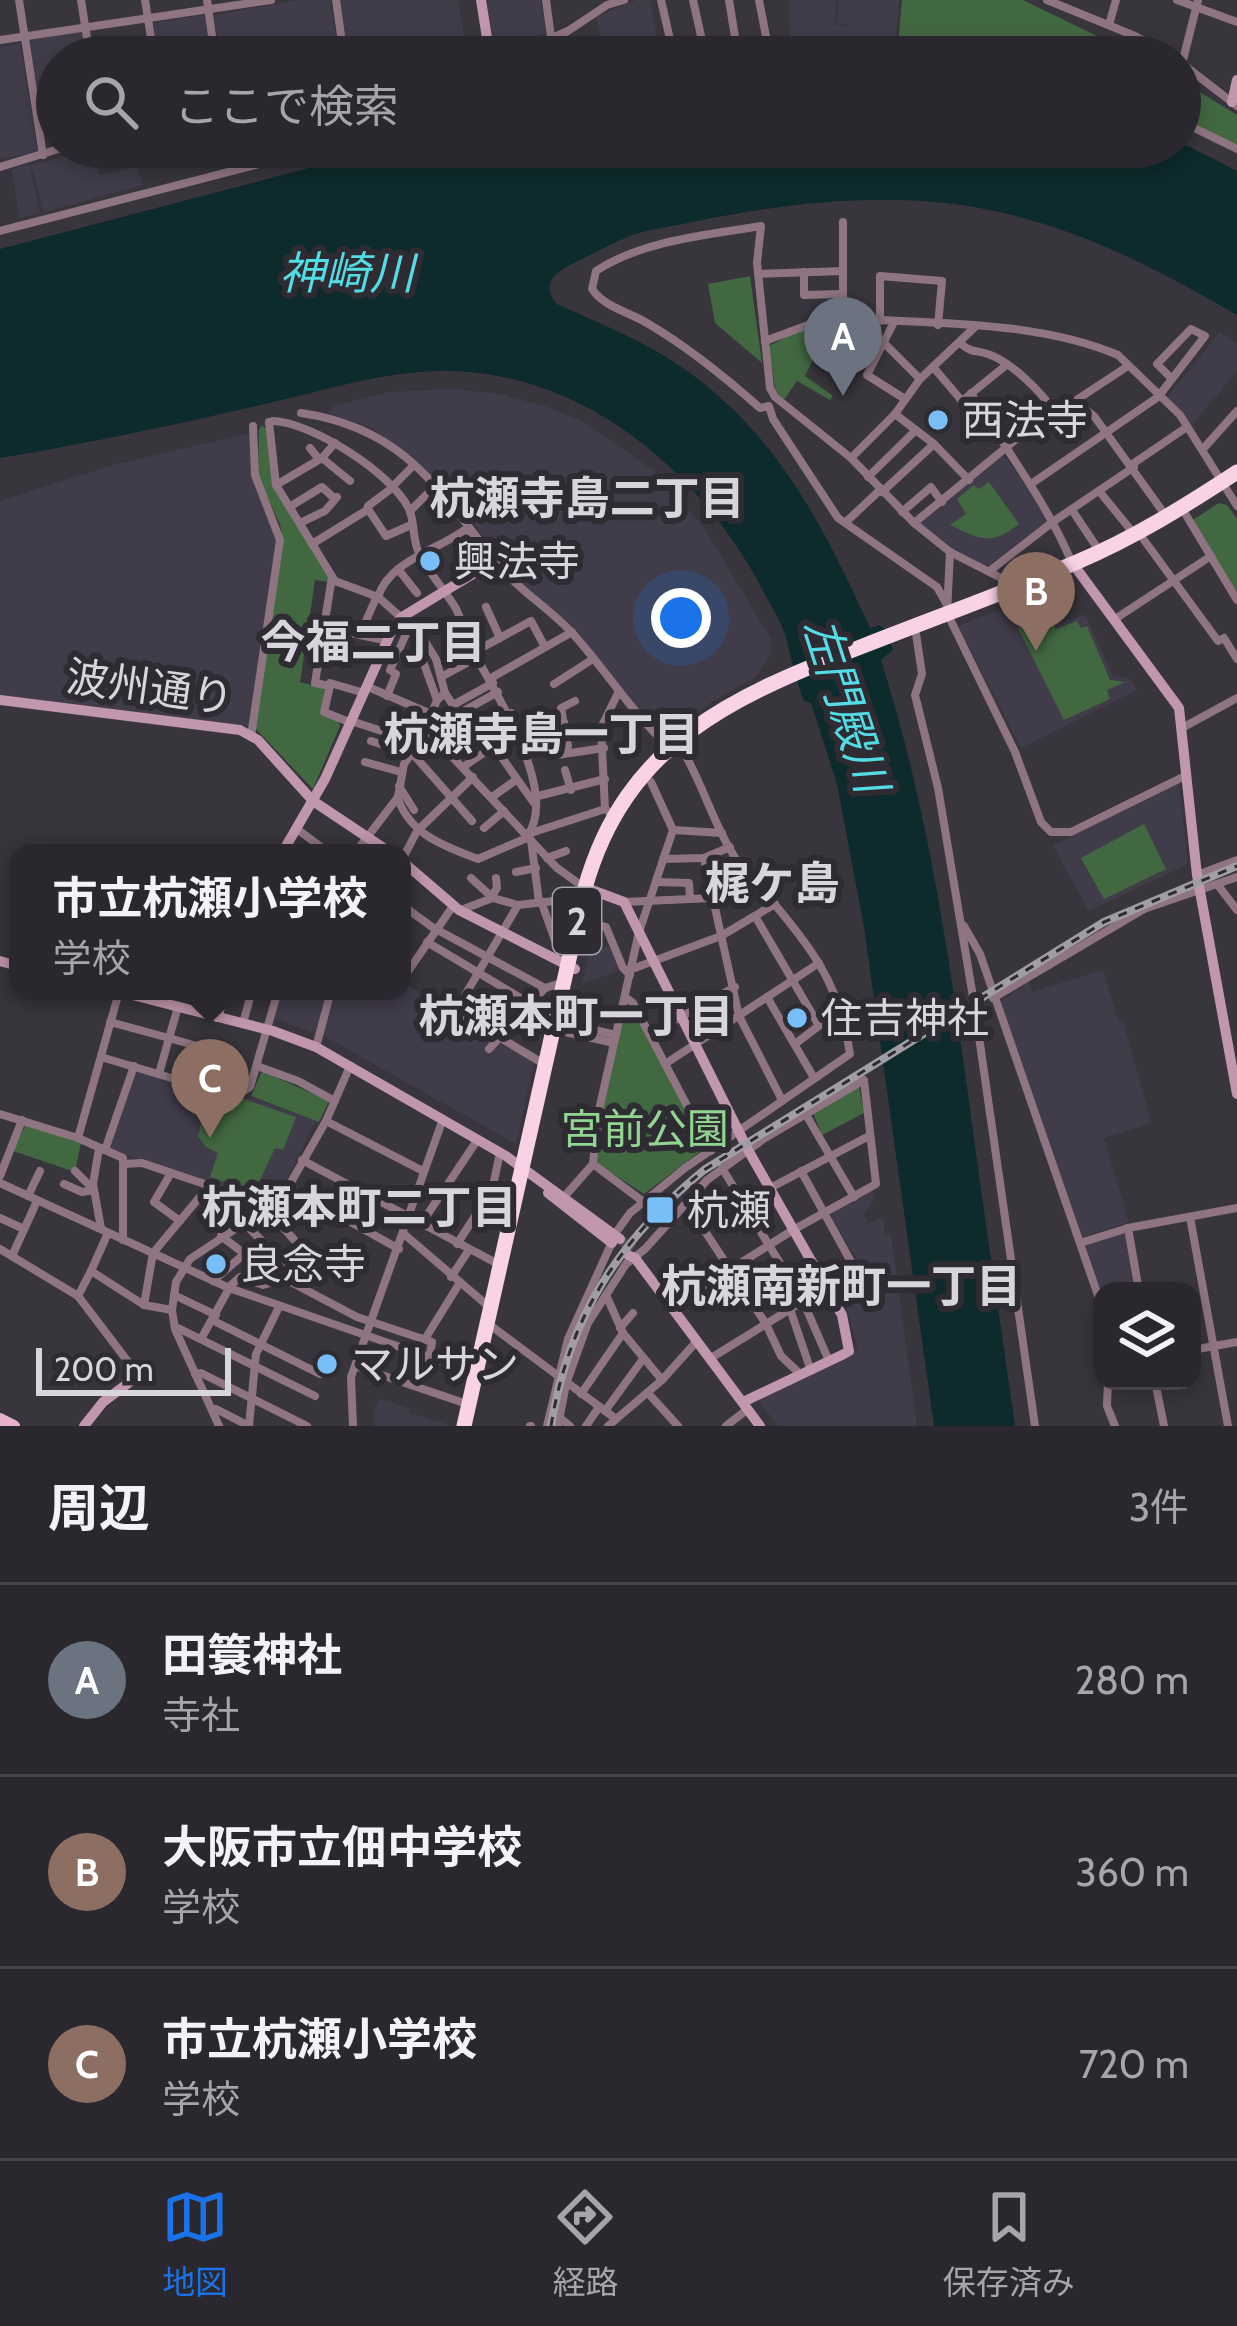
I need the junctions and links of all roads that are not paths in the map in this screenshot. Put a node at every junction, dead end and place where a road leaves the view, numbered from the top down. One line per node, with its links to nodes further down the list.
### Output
1 (19, 0): 36 (street)
2 (81, 0): 22 (street)
3 (145, 0): 19 (street)
4 (271, 0): 18 (street)
5 (336, 0): 26 (street)
6 (481, 0): 27 (street)
7 (546, 0): 28 (street)
8 (624, 0): 16 (street)
9 (661, 0): 30 (street)
10 (693, 0): 31 (street)
11 (729, 0): 32 (street)
12 (759, 0): 33 (street)
13 (1047, 0): 21 (street)
14 (1116, 0): 21 (street)
15 (1177, 0): 17 (street)
16 (607, 2): 29 (street)
17 (1197, 3): 20 (street); 35 (street)
18 (208, 5): 19 (street); 25 (street)
19 (148, 19): 22 (street); 24 (street)
20 (1237, 22)
21 (1109, 25): 34 (street)
22 (85, 28): 23 (street); 36 (street)
23 (86, 36)
24 (151, 36)
25 (212, 36)
26 (341, 36)
27 (487, 36)
28 (551, 36)
29 (553, 36)
30 (670, 36)
31 (701, 36)
32 (736, 36)
33 (766, 36)
34 (1130, 36)
35 (1188, 36)
36 (24, 37): 37 (street); 41 (street)
37 (0, 40)
38 (1201, 78): 40 (street)
39 (1237, 83): 40 (street)
40 (1234, 104)
41 (36, 112)
42 (1201, 131): 43 (street)
43 (1237, 149)
44 (36, 157): 45 (street)
45 (0, 167)
46 (244, 168): 48 (street)
47 (843, 222): 49 (street)
48 (0, 231)
49 (843, 271): 50 (street); 52 (street)
50 (804, 272): 51 (street); 52 (street)
51 (758, 274): 58 (street); 71 (street)
52 (843, 294): 53 (street)
53 (843, 318): 54 (street); 58 (street)
54 (880, 321): 55 (street); 56 (street)
55 (894, 322): 56 (street); 60 (street)
56 (938, 325): 57 (street)
57 (977, 325): 59 (street); 62 (street)
58 (765, 341): 67 (street)
59 (961, 344): 61 (street); 63 (street)
60 (886, 345): 64 (street); 69 (street)
61 (1004, 366): 66 (street); 74 (street)
62 (1128, 366): 68 (street); 70 (street)
63 (934, 368): 64 (street); 66 (street)
64 (920, 379): 69 (street)
65 (1172, 379): 65 (street); 68 (street)
66 (971, 393): 84 (street)
67 (773, 394): 71 (street); 86 (street)
68 (1158, 397): 77 (street); 79 (street)
69 (905, 400): 75 (street)
70 (1073, 401): 74 (street); 79 (street)
71 (769, 406): 110 (street)
72 (1237, 411): 83 (street)
73 (301, 412): 87 (street)
74 (1055, 412): 84 (street)
75 (895, 414): 78 (street); 86 (street)
76 (253, 426): 169 (street)
77 (1187, 427): 83 (street); 88 (street)
78 (916, 430): 81 (street); 89 (street)
79 (1106, 433): 88 (street); 94 (street)
80 (335, 443): 85 (street); 93 (street); 95 (street)
81 (934, 444): 90 (street); 96 (street)
82 (310, 448): 85 (street)
83 (1203, 448): 92 (street)
84 (1004, 449): 90 (street); 94 (street)
85 (320, 458): 91 (street); 93 (street)
86 (851, 458): 89 (street)
87 (414, 465): 95 (street); 98 (street)
88 (1133, 466): 97 (street); 108 (street)
89 (868, 476): 96 (street)
90 (969, 480): 99 (street)
91 (350, 481)
92 (1230, 481): 101 (street); 107 (highway, 2); 108 (highway, 2)
93 (276, 484): 100 (street)
94 (1031, 484): 109 (street)
95 (392, 488): 102 (street); 104 (street)
96 (881, 491): 105 (street); 110 (street)
97 (1099, 491): 103 (street); 116 (street)
98 (443, 494): 104 (street); 113 (street)
99 (942, 502): 105 (street); 112 (street)
100 (291, 506): 106 (street); 111 (street)
101 (1237, 506)
102 (368, 509): 114 (street); 115 (street)
103 (1072, 510): 109 (street); 119 (street)
104 (410, 511): 114 (street)
105 (902, 512): 112 (street)
106 (321, 513): 111 (street); 115 (street)
107 (1186, 515): 116 (highway, 2); 120 (street)
108 (1167, 517): 116 (highway, 2)
109 (1054, 521): 123 (street); 125 (street)
110 (847, 522): 134 (street)
111 (300, 523): 117 (street)
112 (914, 523): 118 (street)
113 (466, 524): 121 (street); 122 (street)
114 (411, 525): 121 (street)
115 (332, 532): 117 (street)
116 (1140, 537): 119 (highway, 2); 123 (highway, 2); 127 (street)
117 (311, 544): 126 (street)
118 (950, 551): 125 (street); 134 (street)
119 (1100, 552): 123 (highway, 2)
120 (1211, 556): 127 (street); 132 (street)
121 (421, 557): 124 (street); 129 (street)
122 (496, 560): 129 (street); 139 (street)
123 (1074, 568): 128 (highway, 2); 134 (highway, 2); 135 (street)
124 (398, 569): 130 (street); 131 (street)
125 (992, 571): 128 (street)
126 (332, 576): 131 (street); 137 (street)
127 (1174, 581): 135 (street); 147 (street)
128 (1017, 585): 134 (highway, 2)
129 (444, 592): 136 (street); 145 (street)
130 (417, 593)
131 (378, 596): 136 (street); 138 (street)
132 (1237, 600)
133 (486, 607): 141 (street)
134 (948, 612): 140 (highway, 2); 183 (street)
135 (1114, 619): 165 (street)
136 (406, 621): 142 (street); 149 (street); 155 (street)
137 (323, 627): 138 (street); 150 (street)
138 (362, 632): 142 (street)
139 (572, 632): 143 (street); 146 (street)
140 (909, 632): 175 (highway, 2); 241 (street)
141 (500, 638): 143 (street); 145 (street)
142 (387, 641): 153 (street)
143 (545, 647): 151 (street)
144 (419, 653): 156 (street)
145 (475, 654): 149 (street); 151 (street)
146 (593, 658): 152 (street); 154 (street)
147 (1237, 659)
148 (332, 671): 150 (street)
149 (441, 677): 156 (street)
150 (330, 684): 153 (street); 163 (street)
151 (494, 684): 160 (street); 161 (street)
152 (554, 684)
153 (363, 688): 155 (street); 163 (street)
154 (618, 693): 174 (street); 175 (street)
155 (386, 696): 162 (street)
156 (441, 696): 160 (street); 162 (street)
157 (1237, 698): 165 (street)
158 (0, 700): 169 (street, 波州通り)
159 (575, 701): 164 (street)
160 (456, 709): 168 (street)
161 (511, 713): 167 (street); 168 (street)
162 (431, 714): 166 (street)
163 (349, 721): 171 (street); 193 (street)
164 (564, 722): 178 (street); 178 (street)
165 (1182, 728): 183 (street)
166 (426, 729): 171 (street); 173 (street)
167 (517, 730): 172 (street); 194 (street)
168 (470, 732): 173 (street); 176 (street)
169 (251, 736): 193 (street, 波州通り)
170 (371, 741): 177 (street)
171 (419, 743): 177 (street)
172 (493, 745): 176 (street); 186 (street)
173 (444, 746): 180 (street)
174 (604, 748): 178 (street); 185 (street)
175 (676, 749): 187 (highway, 2); 197 (highway, 2); 203 (street)
176 (483, 752): 180 (street)
177 (412, 753): 182 (street); 191 (street)
178 (565, 753)
179 (364, 762): 182 (street)
180 (464, 767): 184 (street)
181 (566, 770): 189 (street)
182 (401, 772): 188 (street)
183 (1186, 775): 221 (street)
184 (473, 778): 191 (street); 192 (street)
185 (605, 779): 189 (street); 197 (street)
186 (517, 780): 192 (street); 194 (street)
187 (651, 782): 201 (street); 228 (highway, 2)
188 (398, 785): 190 (street); 195 (street)
189 (571, 790): 194 (street)
190 (398, 797): 202 (street); 204 (street)
191 (452, 797): 198 (street); 202 (street)
192 (492, 797): 196 (street)
193 (313, 801): 200 (street); 204 (street, 波州通り)
194 (535, 801): 205 (street)
195 (414, 809)
196 (504, 811): 199 (street); 205 (street)
197 (610, 813): 205 (street); 228 (highway, 2)
198 (472, 821)
199 (484, 828)
200 (296, 829): 206 (street); 207 (street)
201 (673, 830): 203 (street); 215 (street)
202 (417, 831): 205 (street); 210 (street)
203 (722, 833): 211 (street)
204 (366, 836): 208 (street); 209 (street, 波州通り)
205 (529, 836): 213 (street); 217 (street)
206 (287, 844)
207 (317, 844)
208 (361, 844)
209 (378, 844)
210 (410, 844)
211 (730, 848): 214 (street); 235 (street)
212 (566, 851): 213 (street)
213 (548, 858): 219 (street)
214 (704, 858): 215 (street); 231 (street)
215 (663, 859): 225 (street)
216 (1237, 860): 221 (street)
217 (536, 866): 219 (street); 220 (street); 233 (street)
218 (411, 868): 237 (street)
219 (557, 868): 228 (street)
220 (516, 872)
221 (1197, 875): 227 (street)
222 (1237, 877): 226 (street)
223 (471, 878): 229 (street)
224 (496, 878): 229 (street)
225 (656, 882): 230 (street); 232 (street)
226 (1217, 884): 227 (street); 238 (street)
227 (1200, 889): 259 (street); 275 (street)
228 (588, 892): 233 (street); 234 (street); 242 (highway, 2); 252 (highway, 2)
229 (492, 898): 236 (street); 237 (street)
230 (690, 898): 231 (street); 232 (street)
231 (712, 898): 246 (street)
232 (650, 899): 234 (street); 244 (street)
233 (540, 901): 236 (street); 252 (street)
234 (625, 902): 244 (street)
235 (775, 904): 240 (street); 250 (street)
236 (518, 905): 245 (street)
237 (456, 908): 243 (street); 245 (street)
238 (1237, 910)
239 (411, 912): 243 (street)
240 (754, 916): 246 (street); 255 (street)
241 (961, 919): 259 (street); 446 (street)
242 (587, 922): 252 (highway, 2); 253 (street)
243 (437, 928): 247 (street); 248 (street)
244 (639, 932): 249 (street); 253 (street)
245 (503, 934): 248 (street); 252 (street)
246 (721, 936): 249 (street); 256 (street)
247 (427, 942): 251 (street); 254 (street)
248 (488, 958): 252 (street); 254 (street)
249 (654, 962): 253 (street); 271 (street)
250 (820, 963): 255 (street); 270 (street)
251 (411, 966)
252 (562, 972): 267 (street); 279 (highway, 2); 291 (highway, 2)
253 (631, 972): 257 (street)
254 (478, 974): 266 (street); 267 (street)
255 (792, 981): 258 (street); 278 (street)
256 (735, 987): 271 (street); 272 (street)
257 (625, 997): 281 (street); 284 (street)
258 (767, 997): 272 (street); 285 (street)
259 (993, 998): 357 (street)
260 (116, 1000): 276 (street)
261 (152, 1000): 268 (street)
262 (222, 1000): 273 (street)
263 (250, 1000): 277 (street)
264 (275, 1000): 280 (street)
265 (329, 1000): 287 (street)
266 (461, 1002)
267 (529, 1003): 282 (street)
268 (178, 1007): 273 (street); 283 (street)
269 (452, 1010): 282 (street)
270 (842, 1011): 278 (street); 289 (street); 297 (street)
271 (682, 1016): 281 (street); 286 (street)
272 (739, 1016): 286 (street); 301 (street)
273 (217, 1017): 277 (street)
274 (1237, 1017): 275 (street)
275 (1222, 1020): 299 (street)
276 (110, 1022): 283 (street); 290 (street)
277 (243, 1023): 280 (street)
278 (818, 1024): 285 (street)
279 (562, 1027): 284 (street); 320 (highway, 2)
280 (267, 1029): 287 (street); 294 (street)
281 (650, 1034): 292 (street)
282 (497, 1037): 288 (street); 291 (street)
283 (169, 1039): 296 (street); 298 (street)
284 (615, 1039): 318 (street)
285 (795, 1044): 297 (street)
286 (696, 1045): 292 (street); 307 (street)
287 (316, 1047): 295 (street)
288 (489, 1048)
289 (856, 1056)
290 (101, 1057): 293 (street); 309 (street)
291 (544, 1064): 320 (highway, 2)
292 (665, 1064): 313 (street)
293 (134, 1066): 296 (street); 311 (street)
294 (257, 1066): 298 (street); 300 (street)
295 (350, 1066): 300 (street); 304 (street)
296 (159, 1074): 298 (street)
297 (814, 1078): 301 (street)
298 (207, 1079)
299 (1237, 1094)
300 (335, 1100): 306 (street)
301 (782, 1100): 307 (street)
302 (805, 1113): 308 (street); 312 (street); 315 (street)
303 (0, 1114): 305 (street)
304 (443, 1119): 310 (street); 322 (street)
305 (22, 1120): 309 (street); 326 (street)
306 (326, 1121): 316 (street); 322 (street)
307 (741, 1131): 312 (street); 313 (street)
308 (869, 1136): 315 (street); 333 (street)
309 (78, 1138): 311 (street)
310 (478, 1139): 314 (street); 346 (street)
311 (102, 1149): 317 (street); 331 (street)
312 (748, 1150): 319 (street); 330 (street)
313 (711, 1151): 335 (street)
314 (500, 1153): 320 (street); 358 (street)
315 (831, 1156): 323 (street); 333 (street)
316 (302, 1160): 329 (street); 343 (street)
317 (123, 1164): 325 (street); 355 (street)
318 (593, 1164): 332 (street); 335 (street)
319 (722, 1168): 336 (street); 359 (street)
320 (526, 1169): 332 (street); 354 (street); 367 (highway, 2); 394 (highway, 2)
321 (75, 1171): 331 (street)
322 (423, 1171): 343 (street)
323 (801, 1171): 330 (street); 339 (street)
324 (40, 1172): 334 (street)
325 (171, 1173): 328 (street); 344 (street)
326 (0, 1180): 334 (street)
327 (64, 1184): 331 (street)
328 (208, 1186): 337 (street); 344 (street)
329 (288, 1187): 337 (street); 360 (street)
330 (770, 1188): 350 (street)
331 (94, 1190): 351 (street)
332 (565, 1197): 354 (street)
333 (854, 1197): 339 (street)
334 (33, 1199): 349 (street); 351 (street)
335 (641, 1200): 354 (street)
336 (687, 1204): 347 (street); 364 (street)
337 (266, 1208): 345 (street); 356 (street)
338 (1237, 1208): 341 (street)
339 (825, 1212): 350 (street); 377 (street)
340 (717, 1217): 347 (street)
341 (1190, 1217): 348 (street); 402 (street)
342 (0, 1218): 349 (street)
343 (409, 1218): 346 (street); 352 (street)
344 (180, 1220): 363 (street)
345 (243, 1222): 353 (street); 372 (street)
346 (421, 1224): 358 (street)
347 (702, 1228): 370 (street)
348 (1128, 1228): 357 (street); 376 (street)
349 (24, 1229): 366 (street)
350 (794, 1230): 359 (street); 377 (street)
351 (105, 1231): 355 (street); 371 (street)
352 (404, 1234): 360 (street); 373 (street)
353 (220, 1235): 365 (street); 368 (street)
354 (616, 1239): 414 (street)
355 (123, 1240): 363 (street)
356 (297, 1243): 369 (street); 372 (street)
357 (1080, 1243): 375 (street)
358 (457, 1244): 362 (street)
359 (769, 1245): 370 (street); 382 (street)
360 (399, 1249): 391 (street)
361 (0, 1250): 366 (street)
362 (469, 1250): 367 (street); 373 (street)
363 (153, 1253): 368 (street); 383 (street)
364 (632, 1254): 379 (street); 384 (street)
365 (243, 1255): 372 (street); 374 (street)
366 (12, 1256): 381 (street)
367 (500, 1265): 386 (highway, 2)
368 (183, 1267): 374 (street); 380 (street)
369 (343, 1268)
370 (730, 1269): 384 (street); 392 (street)
371 (91, 1271): 381 (street); 383 (street)
372 (287, 1276): 378 (street); 391 (street)
373 (455, 1280): 386 (street); 397 (street)
374 (213, 1281): 378 (street)
375 (1093, 1282)
376 (1137, 1282)
377 (826, 1286): 382 (street); 407 (street)
378 (229, 1288): 385 (street); 390 (street)
379 (605, 1294): 395 (street); 417 (street)
380 (174, 1295): 387 (street); 390 (street)
381 (78, 1296): 415 (street)
382 (803, 1301): 388 (street); 407 (street)
383 (144, 1305): 387 (street)
384 (671, 1306): 399 (street)
385 (279, 1307): 396 (street); 401 (street)
386 (489, 1307): 413 (highway, 2)
387 (172, 1310): 393 (street)
388 (790, 1310): 392 (street); 410 (street)
389 (633, 1313): 395 (street)
390 (215, 1318): 398 (street); 401 (street)
391 (371, 1321): 396 (street); 397 (street)
392 (766, 1324): 404 (street); 410 (street)
393 (175, 1326): 398 (street); 411 (street)
394 (494, 1328): 413 (highway, 2); 414 (street)
395 (621, 1331): 405 (street); 421 (street)
396 (365, 1337): 406 (street); 408 (street)
397 (424, 1339): 406 (street)
398 (201, 1340): 409 (street)
399 (697, 1341): 404 (street); 416 (street)
400 (1237, 1342): 402 (street)
401 (261, 1344): 409 (street); 412 (street)
402 (1214, 1346): 403 (street); 449 (street)
403 (1201, 1348)
404 (711, 1358): 425 (street)
405 (644, 1359): 416 (street); 427 (street)
406 (429, 1360): 413 (street)
407 (829, 1362): 410 (street)
408 (355, 1366): 424 (street); 436 (street)
409 (254, 1368): 422 (street); 423 (street)
410 (806, 1373): 425 (street)
411 (195, 1374): 423 (street); 434 (street)
412 (320, 1374)
413 (479, 1376): 424 (highway, 2); 438 (highway, 2)
414 (556, 1377): 417 (street); 439 (street)
415 (135, 1378): 433 (street)
416 (662, 1381): 420 (street)
417 (566, 1384): 421 (street); 430 (street)
418 (1108, 1390): 447 (street)
419 (1157, 1390): 448 (street)
420 (648, 1393): 429 (street); 443 (street)
421 (581, 1394): 427 (street)
422 (315, 1396)
423 (252, 1397): 431 (street); 435 (street)
424 (469, 1404): 437 (highway, 2)
425 (746, 1406): 444 (street); 445 (street)
426 (216, 1409): 431 (street)
427 (602, 1409): 429 (street); 441 (street)
428 (0, 1419): 432 (main road)
429 (615, 1421): 442 (street)
430 (559, 1422): 440 (street)
431 (250, 1425)
432 (14, 1426)
433 (84, 1426)
434 (220, 1426)
435 (307, 1426)
436 (353, 1426)
437 (464, 1426)
438 (473, 1426)
439 (547, 1426)
440 (570, 1426)
441 (586, 1426)
442 (629, 1426)
443 (678, 1426)
444 (726, 1426)
445 (760, 1426)
446 (1035, 1426)
447 (1115, 1426)
448 (1164, 1426)
449 (1228, 1426)

